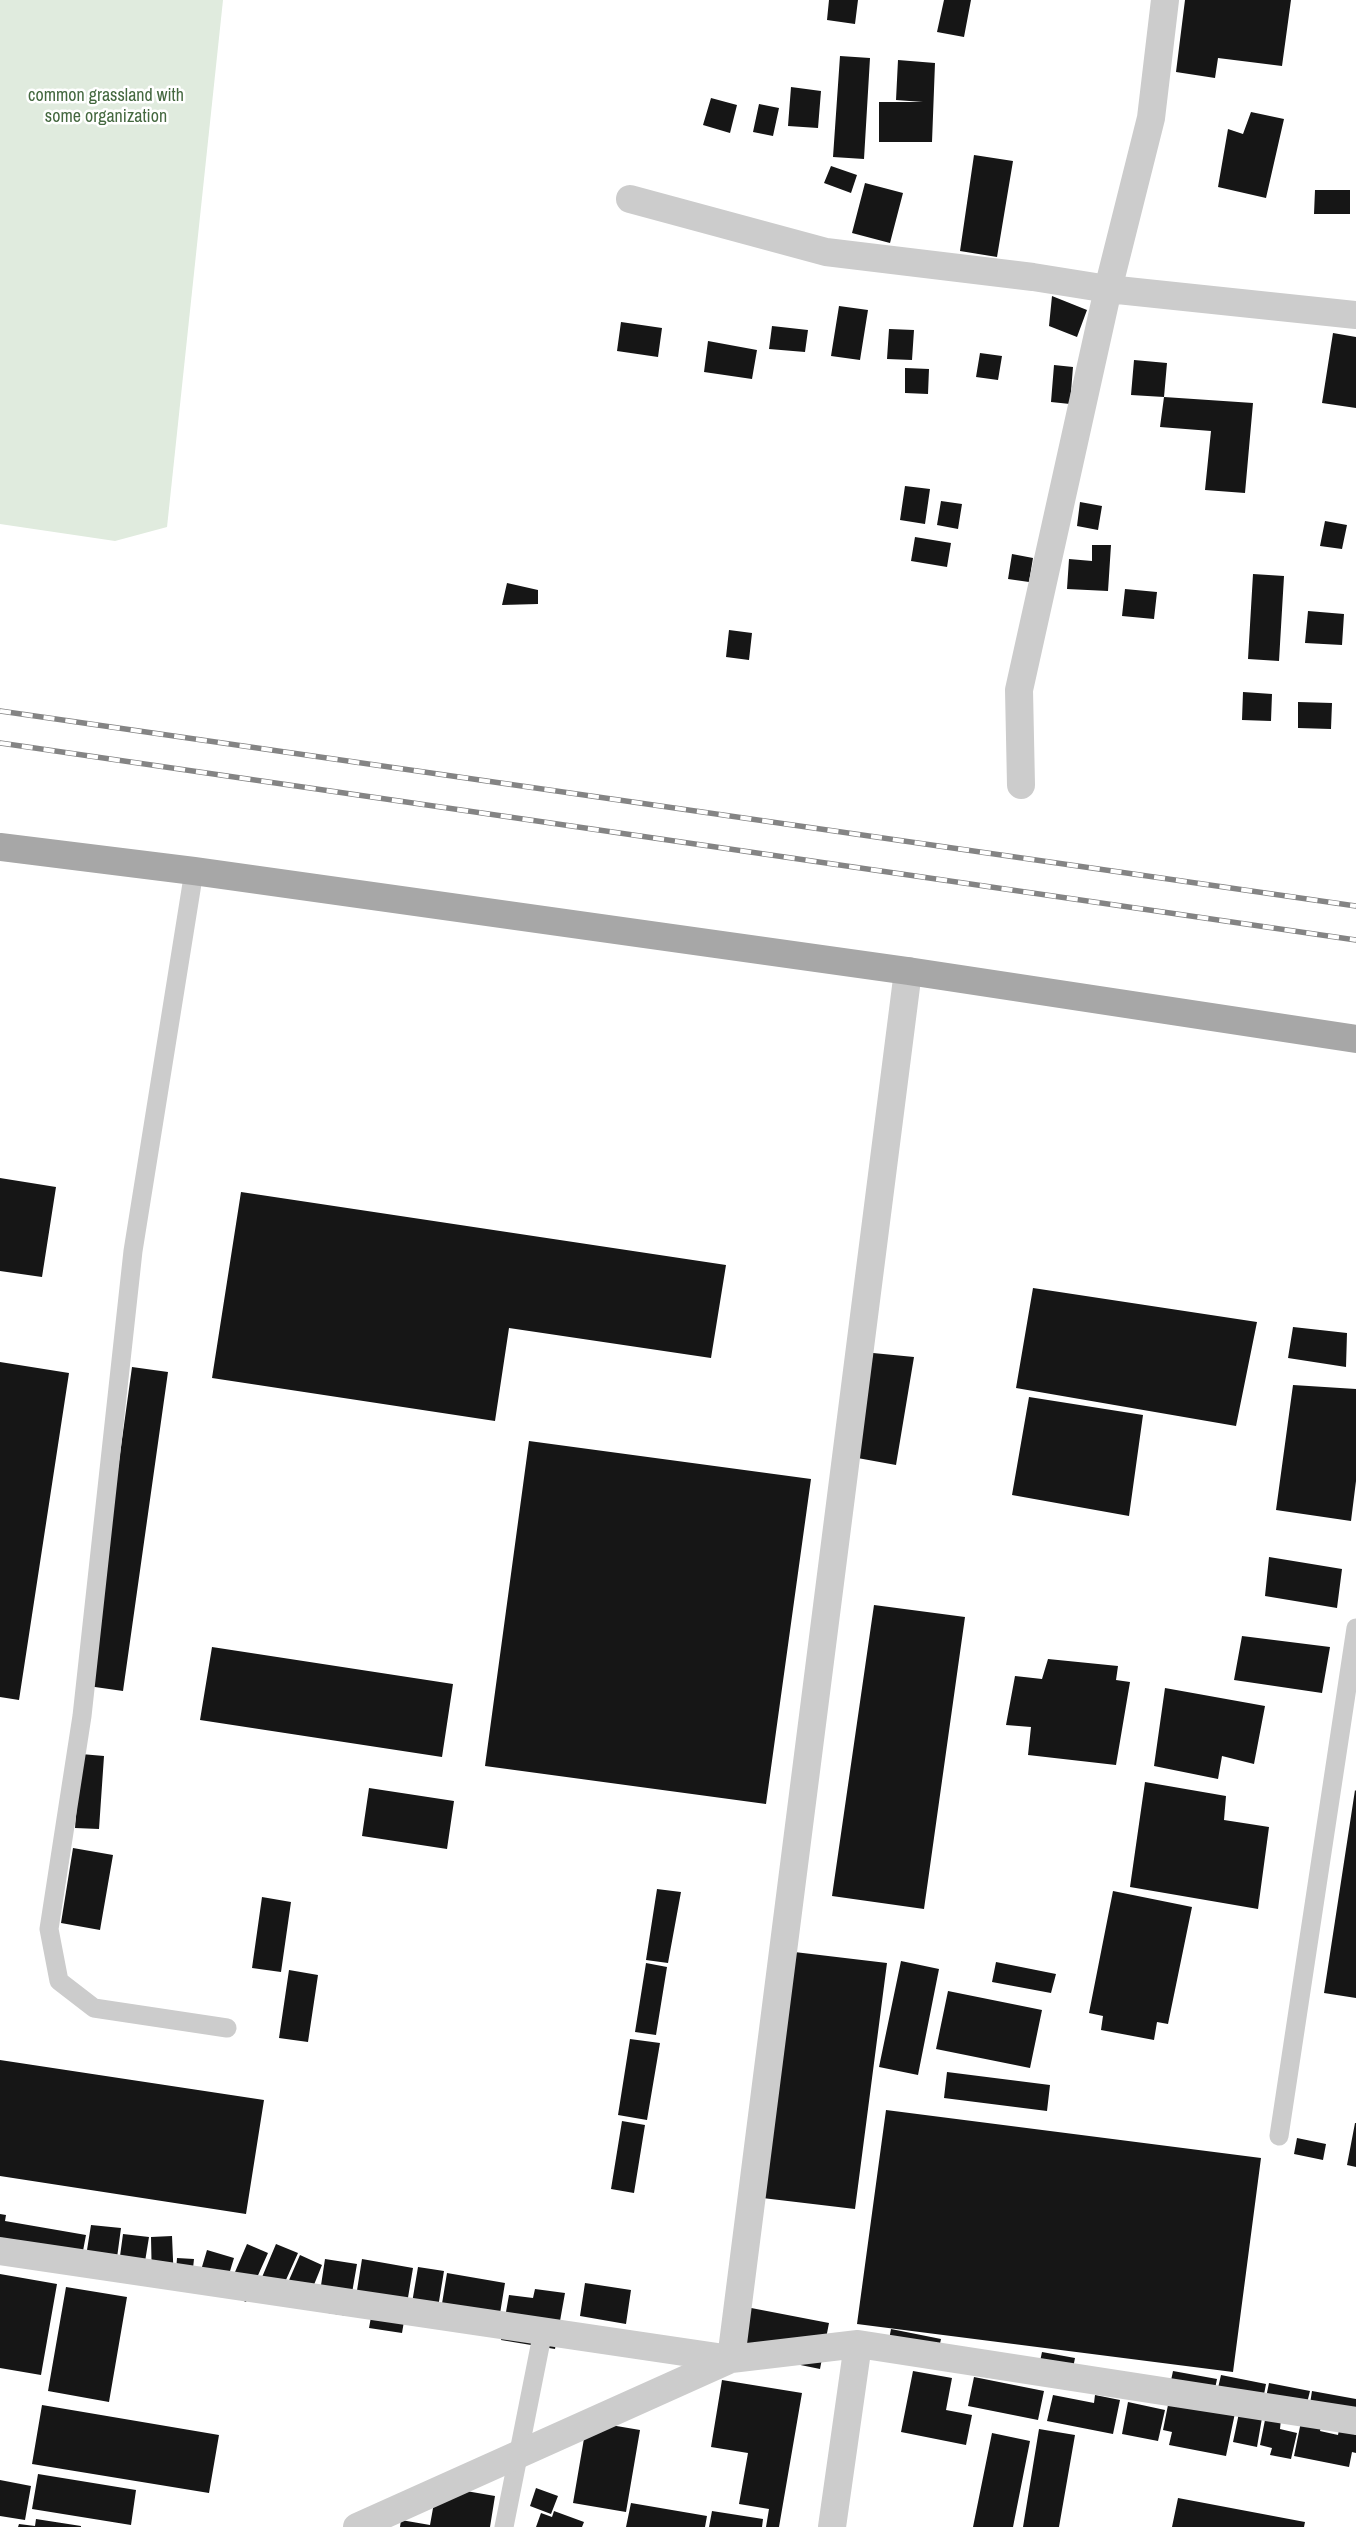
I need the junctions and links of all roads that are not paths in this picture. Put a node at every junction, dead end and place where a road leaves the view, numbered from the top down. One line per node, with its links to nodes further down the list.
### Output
1 (1165, 0): 3 (street)
2 (630, 199): 3 (street)
3 (1108, 289): 4 (street); 5 (street)
4 (1356, 315)
5 (1021, 785)
6 (0, 847): 7 (main road)
7 (194, 871): 8 (main road); 11 (lane)
8 (908, 972): 9 (main road); 16 (street)
9 (1356, 1039)
10 (1356, 1628): 12 (lane)
11 (227, 2028)
12 (1279, 2136)
13 (0, 2251): 14 (street)
14 (543, 2331): 16 (street); 18 (lane)
15 (858, 2344): 16 (street); 17 (street); 21 (street)
16 (731, 2360): 18 (street)
17 (1356, 2421)
18 (518, 2455): 19 (street); 20 (lane)
19 (357, 2527)
20 (504, 2527)
21 (832, 2527)

